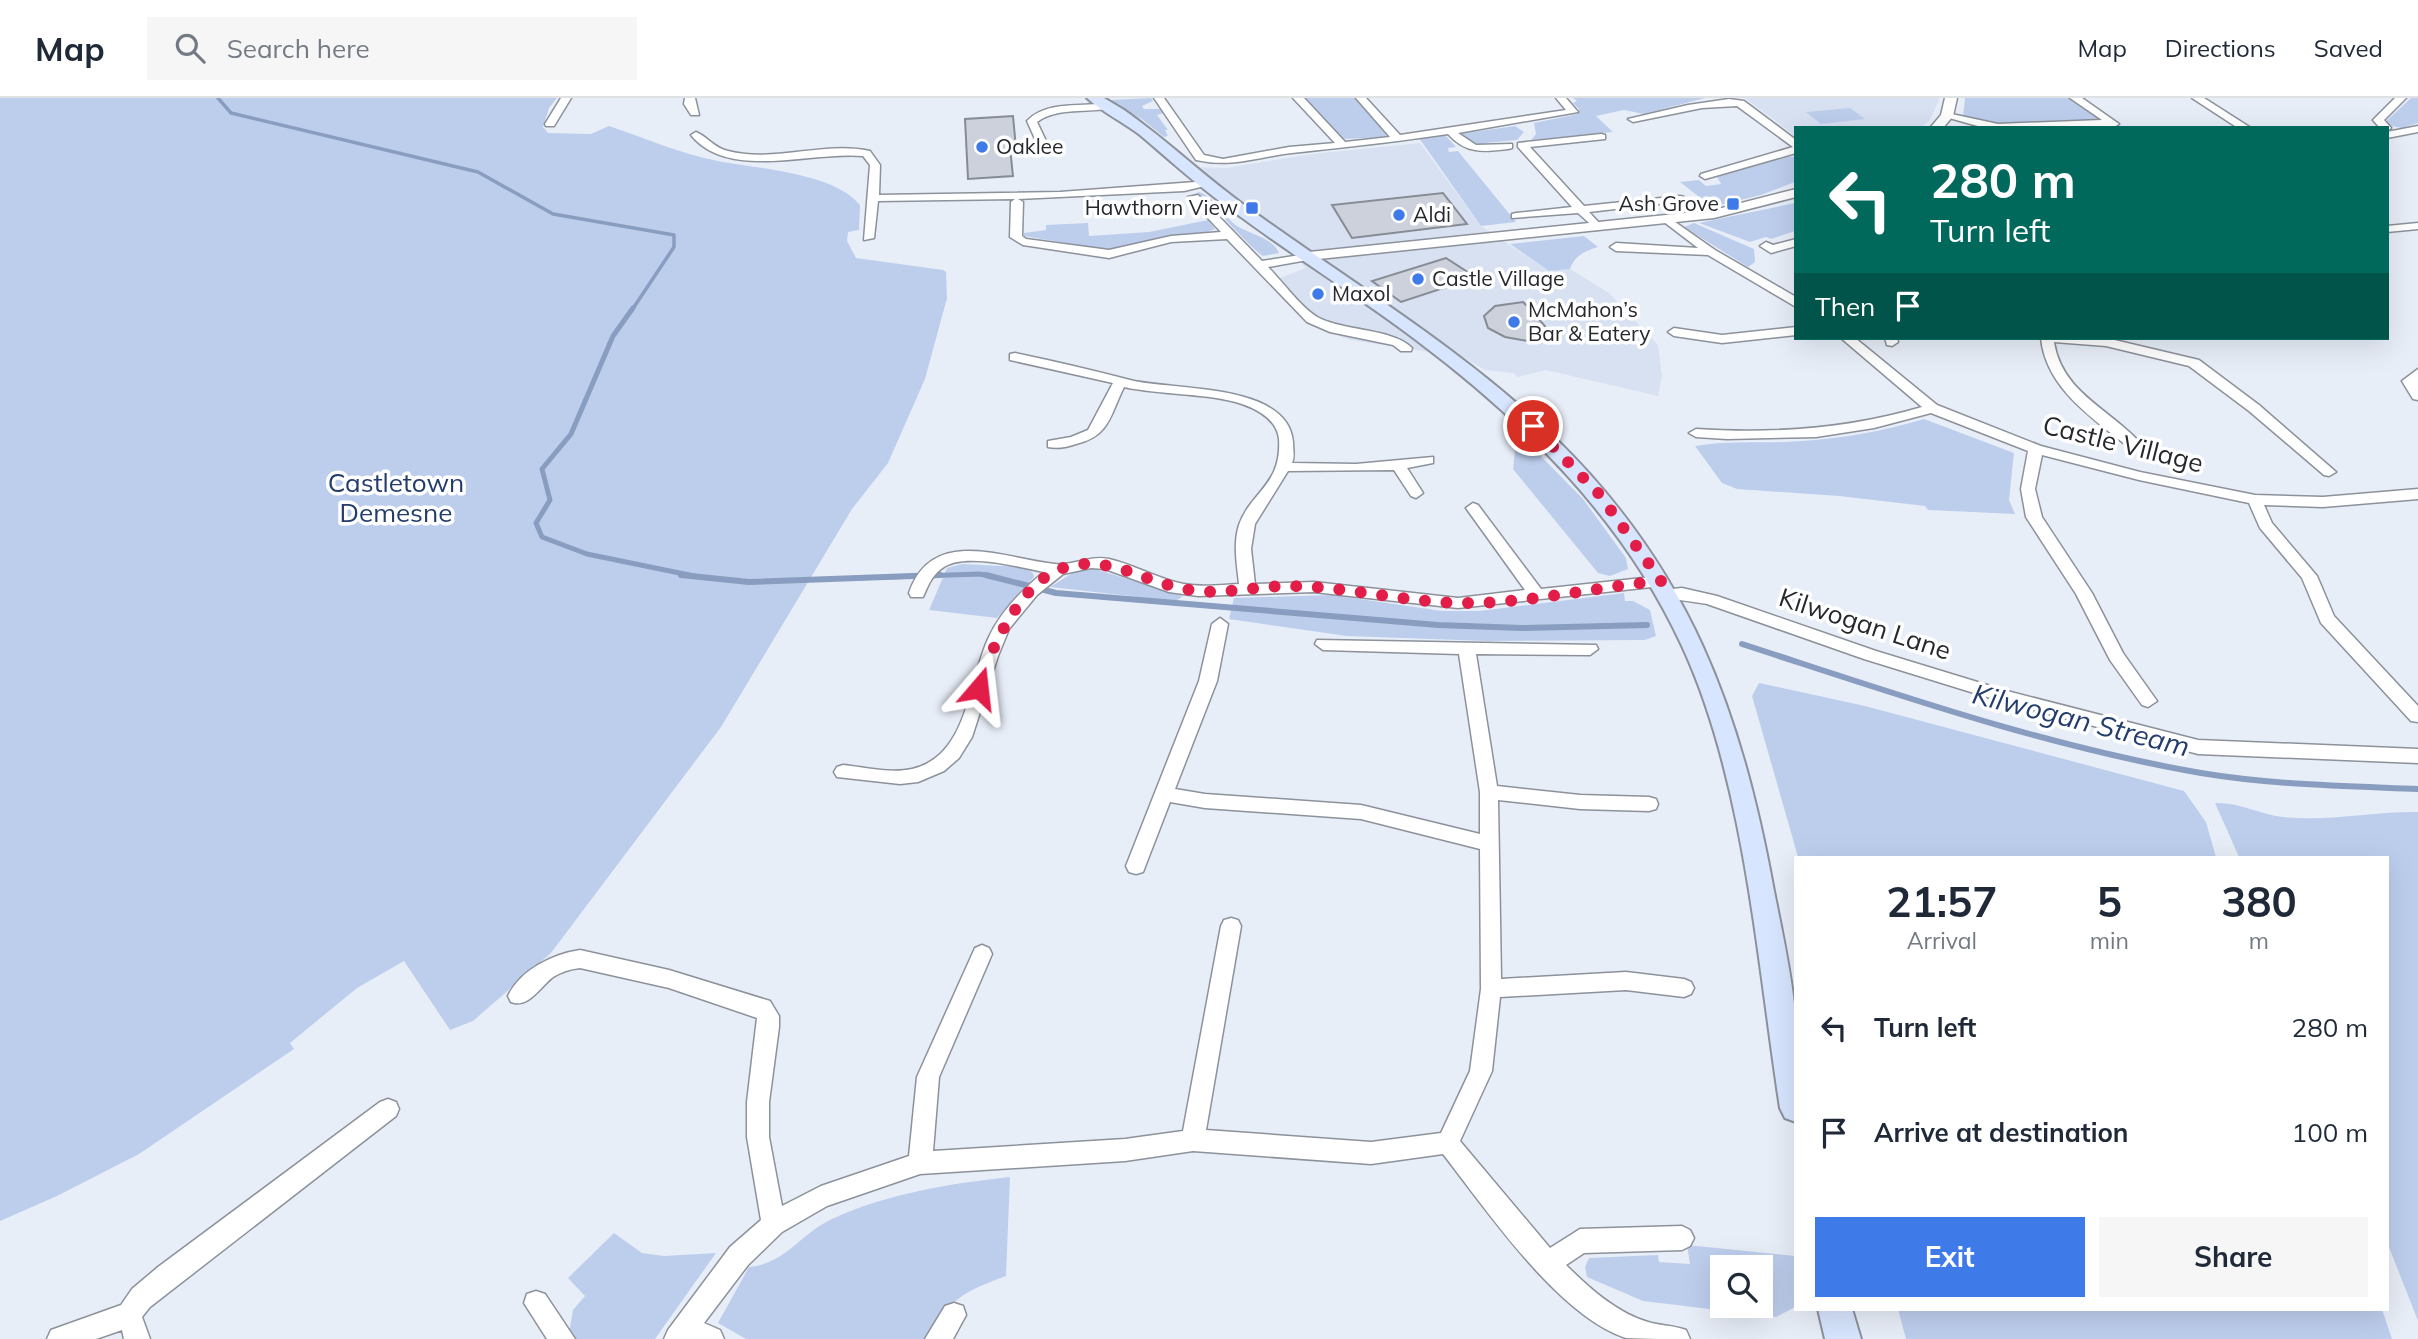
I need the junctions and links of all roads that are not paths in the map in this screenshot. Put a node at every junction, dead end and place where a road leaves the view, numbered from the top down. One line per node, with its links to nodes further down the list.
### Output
1 (566, 98): 18 (street)
2 (690, 98): 14 (street)
3 (1094, 98): 12 (main road)
4 (1297, 98): 32 (street)
5 (1361, 98): 30 (street)
6 (1561, 98): 17 (street)
7 (1951, 98): 15 (street)
8 (2075, 98): 19 (street)
9 (2197, 98): 23 (street)
10 (2401, 98): 24 (street)
11 (1161, 101): 13 (street); 32 (street)
12 (1109, 106): 31 (street); 38 (main road)
13 (1146, 107)
14 (695, 113)
15 (1947, 116): 20 (street); 21 (street)
16 (1633, 119): 35 (street)
17 (1521, 121): 26 (street); 33 (street)
18 (550, 124)
19 (2116, 125): 22 (street)
20 (1938, 126)
21 (1995, 126)
22 (2058, 126)
23 (2243, 126)
24 (2384, 126)
25 (2418, 129): 27 (street)
26 (1451, 131): 30 (street); 34 (street)
27 (2389, 131)
28 (696, 135): 41 (street)
29 (1601, 137): 33 (street)
30 (1398, 139): 32 (street)
31 (1041, 141)
32 (1341, 143)
33 (1522, 145): 44 (street)
34 (1508, 146)
35 (1794, 146)
36 (1794, 149): 37 (street)
37 (1705, 176)
38 (1205, 183): 41 (street); 56 (main road)
39 (1794, 194): 46 (street)
40 (1194, 197): 50 (street)
41 (873, 198): 51 (street)
42 (1680, 199): 44 (street)
43 (1017, 202): 50 (street)
44 (1581, 208): 45 (street); 48 (street)
45 (1516, 216)
46 (1668, 220): 48 (street); 55 (street)
47 (2418, 226): 49 (street)
48 (1597, 227): 56 (street)
49 (2389, 229)
50 (1230, 235): 57 (street)
51 (868, 238)
52 (1794, 243): 53 (street)
53 (1766, 246)
54 (1616, 247): 55 (street)
55 (1711, 251): 58 (street)
56 (1309, 256): 57 (street); 84 (main road)
57 (1260, 265): 64 (street)
58 (1794, 302)
59 (1794, 331): 60 (street)
60 (1674, 332)
61 (1849, 340): 69 (street, Castle Village)
62 (2047, 340): 72 (street)
63 (2107, 340): 77 (street)
64 (1406, 348)
65 (1015, 357): 67 (street)
66 (2418, 373): 68 (street)
67 (1120, 382): 71 (street); 75 (street)
68 (2418, 396)
69 (1933, 408): 70 (street); 73 (street, Castle Village)
70 (1696, 433)
71 (1053, 444)
72 (2136, 446)
73 (2036, 449): 80 (street, Castle Village); 91 (street)
74 (1428, 460): 76 (street)
75 (1284, 467): 76 (street); 85 (street)
76 (1399, 467): 78 (street)
77 (2329, 472)
78 (1416, 492)
79 (2418, 494): 80 (street, Castle Village)
80 (2255, 500): 92 (street)
81 (1473, 508): 86 (street)
82 (1058, 570): 83 (street); 85 (street, Kilwogan Lane); 94 (street)
83 (923, 581)
84 (1664, 588): 86 (street, Kilwogan Lane); 93 (street, Kilwogan Lane); 105 (main road)
85 (1248, 589): 86 (street, Kilwogan Lane)
86 (1538, 596)
87 (1220, 624): 96 (street)
88 (1323, 644): 89 (street)
89 (1467, 648): 90 (street); 95 (street)
90 (1590, 649)
91 (2148, 701)
92 (2417, 716)
93 (2418, 756)
94 (843, 772)
95 (1489, 792): 97 (street); 98 (street)
96 (1165, 794): 98 (street); 99 (street)
97 (1649, 804)
98 (1490, 844): 103 (street)
99 (1136, 866)
100 (1231, 926): 107 (street)
101 (982, 954): 109 (street)
102 (1684, 988): 103 (street)
103 (1491, 989): 108 (street)
104 (518, 996): 110 (street)
105 (1794, 1096)
106 (388, 1109): 115 (street)
107 (1193, 1140): 108 (street); 109 (street)
108 (1448, 1143): 112 (street)
109 (919, 1163): 110 (street)
110 (774, 1224): 117 (street)
111 (1682, 1238): 112 (street)
112 (1549, 1264): 123 (street)
113 (536, 1303): 120 (street)
114 (1836, 1311): 124 (main road)
115 (129, 1315): 118 (street); 119 (street)
116 (954, 1315): 122 (street)
117 (682, 1333): 121 (street)
118 (60, 1339)
119 (137, 1339)
120 (562, 1339)
121 (711, 1339)
122 (938, 1339)
123 (1677, 1339)
124 (1843, 1339)

